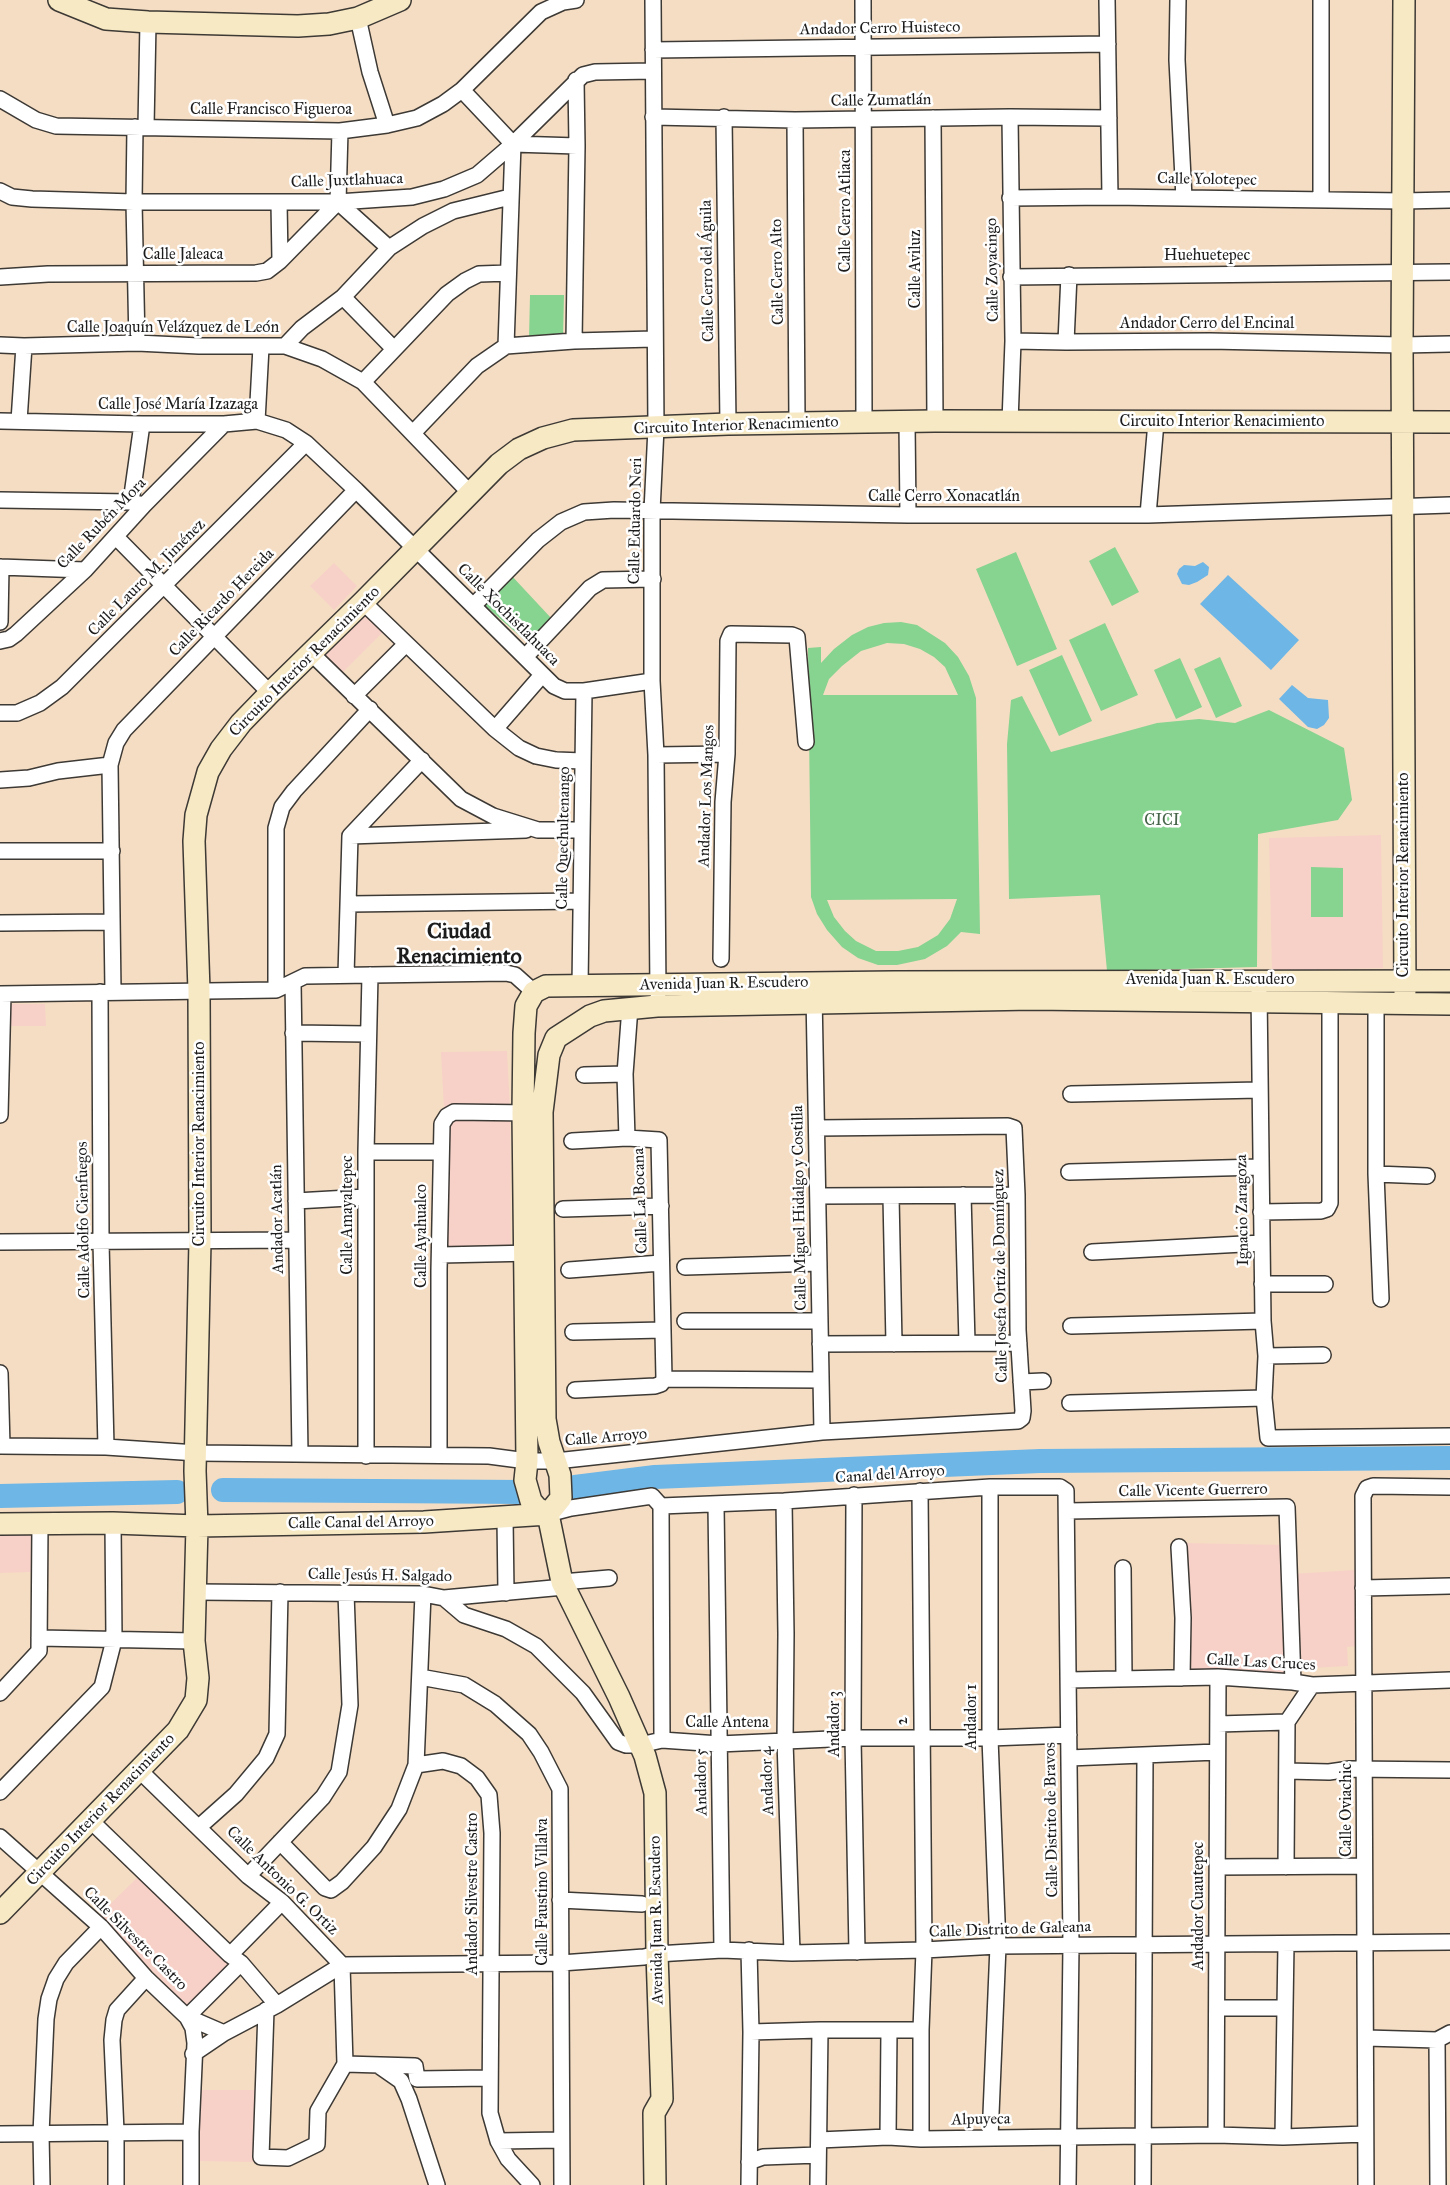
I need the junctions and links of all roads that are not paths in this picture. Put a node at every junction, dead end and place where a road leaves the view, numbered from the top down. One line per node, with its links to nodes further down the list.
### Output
1 (59, 0): 11 (main road)
2 (400, 0): 10 (main road)
3 (576, 0): 17 (street, Calle Francisco Figueroa)
4 (652, 0): 14 (street, Calle Eduardo Neri)
5 (863, 0): 13 (street, Calle Cerro Atliaca)
6 (1107, 0): 12 (street)
7 (1178, 0): 35 (street)
8 (1320, 0): 36 (street)
9 (1404, 0): 38 (main road, Circuito Interior Renacimiento)
10 (358, 18): 11 (main road); 26 (street)
11 (148, 22): 27 (street)
12 (1107, 44): 13 (street, Andador Cerro Huisteco); 23 (street)
13 (862, 46): 14 (street, Andador Cerro Huisteco); 24 (street, Calle Cerro Atliaca)
14 (653, 50): 15 (street, Calle Eduardo Neri)
15 (653, 71): 16 (street, Calle Juxtlahuaca); 19 (street, Calle Eduardo Neri)
16 (576, 80): 29 (street, Calle Juxtlahuaca); 30 (street)
17 (462, 90): 26 (street, Calle Francisco Figueroa); 29 (street)
18 (0, 99): 27 (street, Calle Francisco Figueroa)
19 (653, 117): 20 (street, Calle Zumatlán); 52 (street, Calle Eduardo Neri)
20 (724, 117): 25 (street, Calle Zumatlán); 74 (street, Calle Cerro del Águila)
21 (1010, 117): 22 (street, Calle Zumatlán); 23 (street, Calle Zumatlán); 34 (street, Calle Zoyacingo)
22 (933, 118): 24 (street, Calle Zumatlán); 69 (street, Calle Aviluz)
23 (1109, 118): 33 (street)
24 (863, 119): 25 (street, Calle Zumatlán); 76 (street, Calle Cerro Atliaca)
25 (795, 120): 75 (street, Calle Cerro Alto)
26 (387, 125): 28 (street, Calle Francisco Figueroa)
27 (140, 127): 28 (street, Calle Francisco Figueroa); 39 (street)
28 (340, 131): 41 (street)
29 (513, 144): 30 (street); 32 (street); 41 (street, Calle Juxtlahuaca)
30 (577, 146): 53 (street)
31 (0, 191): 39 (street, Calle Juxtlahuaca)
32 (510, 196): 42 (street); 46 (street)
33 (1110, 196): 34 (street, Calle Yolotepec); 35 (street, Calle Yolotepec)
34 (1010, 198): 50 (street, Calle Zoyacingo)
35 (1184, 198): 36 (street, Calle Yolotepec)
36 (1321, 199): 38 (street, Calle Yolotepec)
37 (1450, 200): 38 (street, Calle Yolotepec)
38 (1403, 201): 44 (main road, Circuito Interior Renacimiento)
39 (134, 202): 40 (street, Calle Juxtlahuaca); 47 (street)
40 (279, 202): 41 (street, Calle Juxtlahuaca); 43 (street)
41 (338, 202): 42 (street); 43 (street, Calle Jaleaca)
42 (389, 248): 51 (street)
43 (280, 261): 47 (street, Calle Jaleaca)
44 (1403, 272): 45 (street, Huehuetepec); 48 (street, Huehuetepec); 59 (main road, Circuito Interior Renacimiento)
45 (1450, 272)
46 (508, 273): 62 (street); 64 (street)
47 (135, 274): 49 (street, Calle Jaleaca); 56 (street)
48 (1069, 275): 50 (street, Huehuetepec); 55 (street)
49 (0, 277)
50 (1011, 277): 54 (street, Calle Zoyacingo)
51 (343, 297): 61 (street); 64 (street)
52 (654, 339): 53 (street); 80 (street, Calle Eduardo Neri)
53 (574, 341): 62 (street)
54 (1013, 341): 55 (street, Andador Cerro del Encinal); 70 (street, Calle Zoyacingo)
55 (1066, 342): 59 (street, Andador Cerro del Encinal)
56 (136, 343): 60 (street, Calle Joaquín Velázquez de León); 63 (street, Calle Joaquín Velázquez de León)
57 (1450, 344): 59 (street, Andador Cerro del Encinal)
58 (0, 345): 60 (street, Calle Joaquín Velázquez de León)
59 (1402, 345): 72 (main road, Circuito Interior Renacimiento)
60 (24, 346): 67 (street)
61 (285, 346): 63 (street, Calle Joaquín Velázquez de León); 65 (street, Calle Joaquín Velázquez de León)
62 (506, 346): 81 (street)
63 (261, 347): 68 (street)
64 (394, 349): 65 (street)
65 (363, 382): 81 (street, Calle Joaquín Velázquez de León)
66 (0, 421): 67 (street, Calle José María Izazaga)
67 (19, 421): 78 (street, Calle José María Izazaga)
68 (257, 421): 79 (street, Calle José María Izazaga); 82 (street, Calle José María Izazaga)
69 (935, 421): 70 (main road, Circuito Interior Renacimiento); 77 (main road, Circuito Interior Renacimiento)
70 (1010, 422): 71 (main road, Circuito Interior Renacimiento)
71 (1156, 422): 72 (main road, Circuito Interior Renacimiento); 91 (street)
72 (1402, 422): 73 (main road); 88 (main road, Circuito Interior Renacimiento)
73 (1450, 422)
74 (728, 423): 75 (main road, Circuito Interior Renacimiento); 80 (main road, Circuito Interior Renacimiento)
75 (797, 423): 76 (main road, Circuito Interior Renacimiento)
76 (864, 423): 77 (main road, Circuito Interior Renacimiento)
77 (907, 423): 90 (street)
78 (141, 424): 79 (street, Calle José María Izazaga); 86 (street)
79 (224, 424): 86 (street, Calle Rubén Mora)
80 (656, 428): 84 (main road, Circuito Interior Renacimiento); 89 (street, Calle Eduardo Neri)
81 (412, 433): 84 (street, Calle Joaquín Velázquez de León)
82 (306, 443): 83 (street, Calle José María Izazaga); 97 (street, Calle Lauro M. Jiménez)
83 (357, 490): 93 (street, Calle José María Izazaga); 101 (street, Calle Ricardo Hereida)
84 (470, 493): 93 (main road, Circuito Interior Renacimiento)
85 (0, 500): 86 (street)
86 (137, 503): 92 (street, Calle Rubén Mora)
87 (1450, 505): 88 (street, Calle Cerro Xonacatlán)
88 (1402, 506): 91 (street, Calle Cerro Xonacatlán); 134 (main road, Circuito Interior Renacimiento)
89 (652, 511): 90 (street, Calle Cerro Xonacatlán); 96 (street, Calle Eduardo Neri); 99 (street, Calle Cerro Xonacatlán)
90 (908, 515): 91 (street, Calle Cerro Xonacatlán)
91 (1148, 515)
92 (116, 537): 95 (street, Calle Rubén Mora); 97 (street)
93 (416, 550): 98 (main road, Circuito Interior Renacimiento); 99 (street, Calle Xochistlahuaca)
94 (1, 567): 95 (street); 100 (street)
95 (85, 570): 102 (street, Calle Rubén Mora)
96 (653, 579): 105 (street); 107 (street, Calle Eduardo Neri)
97 (165, 586): 101 (street); 112 (street, Calle Lauro M. Jiménez)
98 (363, 602): 103 (street); 104 (main road, Circuito Interior Renacimiento)
99 (473, 606): 105 (street, Calle Xochistlahuaca)
100 (0, 622)
101 (214, 636): 109 (street); 115 (street, Calle Ricardo Hereida)
102 (0, 641)
103 (406, 644): 110 (street); 113 (street)
104 (310, 653): 109 (main road, Circuito Interior Renacimiento); 110 (street)
105 (525, 657): 106 (street, Calle Xochistlahuaca)
106 (542, 675): 108 (street, Calle Xochistlahuaca); 113 (street)
107 (652, 681): 108 (street, Calle Xochistlahuaca); 117 (street, Calle Eduardo Neri)
108 (584, 691): 119 (street, Calle Quechultenango)
109 (270, 693): 139 (main road, Circuito Interior Renacimiento)
110 (354, 696): 111 (street)
111 (370, 710): 118 (street); 140 (street)
112 (0, 713)
113 (495, 729): 119 (street)
114 (806, 742): 116 (street, Andador Los Mangos)
115 (116, 743): 120 (street, Calle Adolfo Cienfuegos)
116 (727, 754): 117 (street); 131 (street, Andador Los Mangos)
117 (656, 755): 146 (street, Calle Eduardo Neri)
118 (423, 760): 122 (street); 124 (street)
119 (583, 761): 123 (street, Calle Quechultenango)
120 (110, 765): 121 (street); 126 (street, Calle Adolfo Cienfuegos)
121 (0, 780)
122 (538, 830): 123 (street); 124 (street)
123 (582, 830): 127 (street, Calle Quechultenango)
124 (350, 836): 128 (street)
125 (0, 851): 126 (street)
126 (112, 851): 129 (street, Calle Adolfo Cienfuegos)
127 (580, 902): 128 (street); 138 (street, Calle Quechultenango)
128 (349, 904): 132 (street)
129 (112, 922): 130 (street); 142 (street, Calle Adolfo Cienfuegos)
130 (0, 923)
131 (721, 959)
132 (346, 975): 133 (street); 137 (street)
133 (369, 975): 143 (street); 155 (street, Calle Amayaltepec)
134 (1405, 979): 135 (main road, Avenida Juan R. Escudero); 136 (main road, Avenida Juan R. Escudero); 150 (main road, Circuito Interior Renacimiento)
135 (1259, 980): 141 (main road, Avenida Juan R. Escudero); 147 (street, Ignacio Zaragoza)
136 (1450, 981)
137 (293, 982): 140 (street); 153 (street, Andador Acatlán)
138 (580, 986): 143 (main road, Avenida Juan R. Escudero); 146 (main road, Avenida Juan R. Escudero)
139 (199, 990): 140 (street); 142 (street); 183 (main road, Circuito Interior Renacimiento)
140 (276, 990)
141 (1033, 990): 144 (main road, Avenida Juan R. Escudero); 147 (main road, Avenida Juan R. Escudero)
142 (107, 992): 145 (street); 186 (street, Calle Adolfo Cienfuegos)
143 (534, 992): 154 (main road)
144 (814, 993): 146 (main road, Avenida Juan R. Escudero); 165 (street, Calle Miguel Hidalgo y Costilla)
145 (1, 994): 164 (street)
146 (658, 996): 152 (main road, Avenida Juan R. Escudero)
147 (1258, 1002): 148 (main road, Avenida Juan R. Escudero); 161 (street, Ignacio Zaragoza)
148 (1330, 1002): 149 (main road, Avenida Juan R. Escudero); 182 (street)
149 (1376, 1004): 150 (main road, Avenida Juan R. Escudero); 172 (street)
150 (1406, 1004): 151 (main road, Avenida Juan R. Escudero)
151 (1450, 1004)
152 (630, 1007): 156 (main road, Avenida Juan R. Escudero); 158 (street, Calle La Bocana)
153 (294, 1033): 155 (street); 179 (street, Andador Acatlán)
154 (524, 1033): 156 (main road); 159 (main road)
155 (368, 1034): 168 (street, Calle Amayaltepec)
156 (556, 1038): 160 (main road)
157 (584, 1074): 158 (street)
158 (625, 1074): 166 (street, Calle La Bocana)
159 (524, 1078): 160 (main road); 163 (main road)
160 (546, 1079): 163 (main road)
161 (1259, 1090): 162 (street); 170 (street, Ignacio Zaragoza)
162 (1071, 1094)
163 (533, 1113): 169 (street, Calle Ayahualco); 189 (main road)
164 (0, 1115)
165 (817, 1128): 175 (street, Calle Josefa Ortiz de Domínguez); 176 (street, Calle Miguel Hidalgo y Costilla)
166 (627, 1138): 167 (street); 180 (street, Calle La Bocana)
167 (572, 1141)
168 (366, 1152): 169 (street); 178 (street, Calle Amayaltepec)
169 (440, 1152): 190 (street, Calle Ayahualco)
170 (1260, 1167): 171 (street); 182 (street, Ignacio Zaragoza)
171 (1069, 1172)
172 (1376, 1174): 173 (street); 197 (street)
173 (1427, 1176)
174 (963, 1195): 175 (street); 177 (street); 204 (street)
175 (1017, 1195): 205 (street, Calle Josefa Ortiz de Domínguez)
176 (818, 1196): 177 (street); 192 (street, Calle Miguel Hidalgo y Costilla)
177 (891, 1196): 207 (street)
178 (366, 1197): 179 (street); 226 (street, Calle Amayaltepec)
179 (296, 1201): 184 (street, Andador Acatlán)
180 (661, 1206): 181 (street); 191 (street, Calle La Bocana)
181 (563, 1209)
182 (1261, 1212): 187 (street, Ignacio Zaragoza)
183 (200, 1240): 184 (street); 186 (street); 223 (main road, Circuito Interior Renacimiento)
184 (296, 1240): 224 (street, Andador Acatlán)
185 (0, 1242): 186 (street)
186 (101, 1242): 222 (street, Calle Adolfo Cienfuegos)
187 (1262, 1244): 188 (street); 195 (street, Ignacio Zaragoza)
188 (1092, 1252)
189 (534, 1253): 190 (street); 227 (main road); 228 (main road)
190 (440, 1255): 225 (street, Calle Ayahualco)
191 (661, 1263): 194 (street); 202 (street, Calle La Bocana)
192 (819, 1263): 193 (street); 199 (street, Calle Miguel Hidalgo y Costilla)
193 (685, 1267)
194 (568, 1270)
195 (1262, 1284): 196 (street); 200 (street, Ignacio Zaragoza)
196 (1325, 1284)
197 (1381, 1299)
198 (685, 1321): 199 (street)
199 (820, 1321): 206 (street, Calle Miguel Hidalgo y Costilla)
200 (1263, 1321): 201 (street); 209 (street, Ignacio Zaragoza)
201 (1071, 1326)
202 (663, 1330): 203 (street); 212 (street, Calle La Bocana)
203 (573, 1332)
204 (967, 1343): 205 (street); 207 (street)
205 (1019, 1343): 214 (street, Calle Josefa Ortiz de Domínguez)
206 (820, 1344): 207 (street); 211 (street, Calle Miguel Hidalgo y Costilla)
207 (894, 1344)
208 (1323, 1355): 209 (street)
209 (1266, 1356): 216 (street, Ignacio Zaragoza)
210 (0, 1373): 221 (street)
211 (821, 1380): 212 (street); 219 (street, Calle Miguel Hidalgo y Costilla)
212 (662, 1381): 215 (street)
213 (1043, 1381): 214 (street)
214 (1021, 1382): 218 (street, Calle Josefa Ortiz de Domínguez)
215 (574, 1390)
216 (1264, 1398): 217 (street); 220 (street, Ignacio Zaragoza)
217 (1070, 1402)
218 (1018, 1421): 219 (street, Calle Arroyo)
219 (822, 1432): 228 (street, Calle Arroyo)
220 (1450, 1436)
221 (1, 1446): 222 (street)
222 (106, 1447): 223 (street)
223 (197, 1454): 224 (street, Calle Arroyo); 243 (main road, Circuito Interior Renacimiento)
224 (300, 1454): 226 (street, Calle Arroyo)
225 (439, 1455): 226 (street, Calle Arroyo); 227 (street, Calle Arroyo)
226 (366, 1456)
227 (527, 1461): 228 (street, Calle Arroyo); 238 (main road)
228 (556, 1461): 238 (main road)
229 (990, 1487): 231 (street, Canal del Arroyo); 232 (street, Canal del Arroyo); 274 (street, Andador 1)
230 (1450, 1487): 249 (street, Calle Oviachic)
231 (920, 1491): 233 (street, Canal del Arroyo); 273 (street, 2)
232 (1066, 1491): 237 (street, Calle Distrito de Bravos)
233 (854, 1495): 234 (street, Canal del Arroyo); 272 (street, Andador 3)
234 (784, 1501): 235 (street, Canal del Arroyo); 277 (street, Andador 4)
235 (716, 1505): 236 (street, Calle Canal del Arroyo); 278 (street, Andador 5)
236 (661, 1506): 238 (street, Calle Canal del Arroyo); 276 (street)
237 (1068, 1511): 263 (street, Calle Distrito de Bravos); 265 (street, Calle Vicente Guerrero)
238 (548, 1514): 239 (main road, Calle Canal del Arroyo); 247 (main road, Avenida Juan R. Escudero)
239 (505, 1518): 243 (main road, Calle Canal del Arroyo); 253 (street)
240 (113, 1523): 242 (main road, Calle Canal del Arroyo); 243 (main road, Calle Canal del Arroyo); 257 (street)
241 (0, 1524): 242 (main road, Calle Canal del Arroyo)
242 (40, 1524): 256 (street)
243 (197, 1526): 251 (main road, Circuito Interior Renacimiento)
244 (1179, 1547): 261 (street)
245 (1123, 1568): 262 (street)
246 (609, 1578): 247 (street, Calle Jesús H. Salgado)
247 (563, 1585): 253 (street, Calle Jesús H. Salgado); 275 (main road, Avenida Juan R. Escudero)
248 (1450, 1586): 249 (street)
249 (1363, 1588): 266 (street, Calle Oviachic)
250 (280, 1592): 251 (street, Calle Jesús H. Salgado); 252 (street, Calle Jesús H. Salgado); 289 (street)
251 (195, 1593): 258 (main road, Circuito Interior Renacimiento)
252 (346, 1593): 254 (street, Calle Jesús H. Salgado); 291 (street)
253 (506, 1593): 255 (street, Calle Jesús H. Salgado)
254 (423, 1594): 255 (street, Calle Jesús H. Salgado); 259 (street)
255 (444, 1598): 275 (street)
256 (39, 1638): 257 (street); 268 (street)
257 (114, 1640): 258 (street); 287 (street)
258 (194, 1641): 283 (main road, Circuito Interior Renacimiento)
259 (420, 1677): 282 (street); 297 (street, Calle Faustino Villalva)
260 (1218, 1677): 261 (street, Calle Las Cruces); 265 (street, Calle Las Cruces); 270 (street, Andador Cuautepec)
261 (1182, 1678): 262 (street, Calle Las Cruces)
262 (1124, 1679): 263 (street, Calle Las Cruces)
263 (1069, 1680): 271 (street, Calle Distrito de Bravos)
264 (1450, 1680): 266 (street, Calle Las Cruces)
265 (1293, 1682): 267 (street, Calle Las Cruces)
266 (1365, 1682): 267 (street, Calle Las Cruces); 284 (street, Calle Oviachic)
267 (1312, 1685): 269 (street)
268 (0, 1693)
269 (1287, 1722): 270 (street); 286 (street)
270 (1218, 1724): 279 (street, Andador Cuautepec)
271 (1069, 1735): 274 (street, Calle Antena); 281 (street, Calle Distrito de Bravos)
272 (853, 1738): 273 (street, Calle Antena); 277 (street, Calle Antena); 312 (street, Andador 3)
273 (921, 1738): 274 (street, Calle Antena); 311 (street, 2)
274 (990, 1738): 308 (street, Andador 1)
275 (635, 1740): 276 (street, Calle Antena); 299 (main road, Avenida Juan R. Escudero); 314 (main road, Avenida Juan R. Escudero)
276 (662, 1740): 278 (street, Calle Antena)
277 (784, 1741): 278 (street, Calle Antena); 313 (street, Andador 4)
278 (719, 1744): 309 (street, Andador 5)
279 (1217, 1752): 280 (street); 293 (street, Andador Cuautepec)
280 (1144, 1755): 281 (street); 307 (street)
281 (1069, 1758): 306 (street, Calle Distrito de Bravos)
282 (416, 1765): 291 (street); 316 (street, Andador Silvestre Castro)
283 (139, 1770): 288 (main road, Circuito Interior Renacimiento); 289 (street, Calle Antonio G. Ortiz)
284 (1365, 1770): 285 (street); 286 (street); 292 (street, Calle Oviachic)
285 (1450, 1770)
286 (1287, 1771): 294 (street)
287 (0, 1792)
288 (90, 1820): 295 (main road, Circuito Interior Renacimiento); 315 (street)
289 (199, 1827): 296 (street, Calle Antonio G. Ortiz)
290 (0, 1837): 295 (street, Calle Silvestre Castro)
291 (280, 1842): 296 (street)
292 (1364, 1866): 294 (street); 305 (street, Calle Oviachic)
293 (1218, 1867): 294 (street); 303 (street, Andador Cuautepec)
294 (1286, 1867)
295 (41, 1873): 300 (main road, Circuito Interior Renacimiento); 301 (street, Calle Silvestre Castro)
296 (248, 1876): 298 (street, Calle Antonio G. Ortiz)
297 (560, 1900): 299 (street); 317 (street, Calle Faustino Villalva)
298 (282, 1902): 315 (street); 318 (street, Calle Antonio G. Ortiz)
299 (642, 1904): 314 (main road, Avenida Juan R. Escudero)
300 (0, 1913)
301 (101, 1927): 319 (street, Calle Silvestre Castro); 338 (street)
302 (1450, 1942): 305 (street, Calle Distrito de Galeana)
303 (1218, 1944): 304 (street, Calle Distrito de Galeana); 307 (street, Calle Distrito de Galeana); 321 (street, Andador Cuautepec)
304 (1286, 1944): 305 (street, Calle Distrito de Galeana); 322 (street)
305 (1364, 1944): 330 (street, Calle Oviachic)
306 (1071, 1945): 307 (street, Calle Distrito de Galeana); 308 (street, Calle Distrito de Galeana); 345 (street, Calle Distrito de Bravos)
307 (1143, 1945): 340 (street)
308 (998, 1946): 311 (street, Calle Distrito de Galeana); 344 (street, Andador 1)
309 (722, 1950): 310 (street, Calle Distrito de Galeana); 314 (street, Calle Distrito de Galeana)
310 (749, 1950): 313 (street, Calle Distrito de Galeana); 327 (street)
311 (924, 1950): 312 (street, Calle Distrito de Galeana); 326 (street, 2)
312 (856, 1952): 313 (street, Calle Distrito de Galeana)
313 (792, 1953)
314 (650, 1955): 317 (street, Calle Distrito de Galeana); 357 (main road, Avenida Juan R. Escudero)
315 (236, 1959): 320 (street); 323 (street)
316 (492, 1963): 317 (street, Calle Distrito de Galeana); 318 (street, Calle Distrito de Galeana); 334 (street, Andador Silvestre Castro)
317 (561, 1964): 347 (street, Calle Faustino Villalva)
318 (342, 1965): 320 (street); 332 (street)
319 (146, 1978): 323 (street, Calle Silvestre Castro); 335 (street)
320 (271, 2008): 328 (street); 332 (street)
321 (1217, 2008): 322 (street); 341 (street, Andador Cuautepec)
322 (1284, 2008): 343 (street)
323 (187, 2017): 328 (street, Calle Silvestre Castro); 331 (street)
324 (820, 2030): 325 (street); 327 (street); 349 (street)
325 (889, 2030): 326 (street); 342 (street)
326 (921, 2030): 346 (street, 2)
327 (751, 2032): 350 (street)
328 (224, 2033): 331 (street)
329 (1443, 2036): 330 (street); 363 (street)
330 (1366, 2038): 339 (street, Calle Oviachic)
331 (193, 2054): 336 (street)
332 (345, 2064): 333 (street)
333 (377, 2064): 334 (street); 354 (street)
334 (489, 2078): 348 (street, Andador Silvestre Castro)
335 (116, 2132): 336 (street); 338 (street); 352 (street)
336 (191, 2132): 353 (street)
337 (0, 2134): 338 (street)
338 (41, 2134): 351 (street)
339 (1365, 2134): 343 (street, Alpuyeca); 362 (street, Calle Oviachic)
340 (1143, 2135): 341 (street, Alpuyeca); 345 (street, Alpuyeca); 361 (street)
341 (1216, 2135): 343 (street, Alpuyeca)
342 (888, 2137): 346 (street, Alpuyeca); 349 (street, Alpuyeca)
343 (1283, 2137)
344 (990, 2138): 345 (street, Alpuyeca); 346 (street, Alpuyeca)
345 (1070, 2138): 360 (street, Calle Distrito de Bravos)
346 (921, 2139)
347 (561, 2140): 348 (street); 356 (street, Calle Faustino Villalva)
348 (498, 2142): 355 (street, Andador Silvestre Castro)
349 (819, 2148): 350 (street, Alpuyeca); 359 (street)
350 (749, 2162): 358 (street)
351 (42, 2185)
352 (117, 2185)
353 (191, 2185)
354 (437, 2185)
355 (532, 2185)
356 (562, 2185)
357 (655, 2185)
358 (749, 2185)
359 (818, 2185)
360 (1068, 2185)
361 (1143, 2185)
362 (1366, 2185)
363 (1438, 2185)

